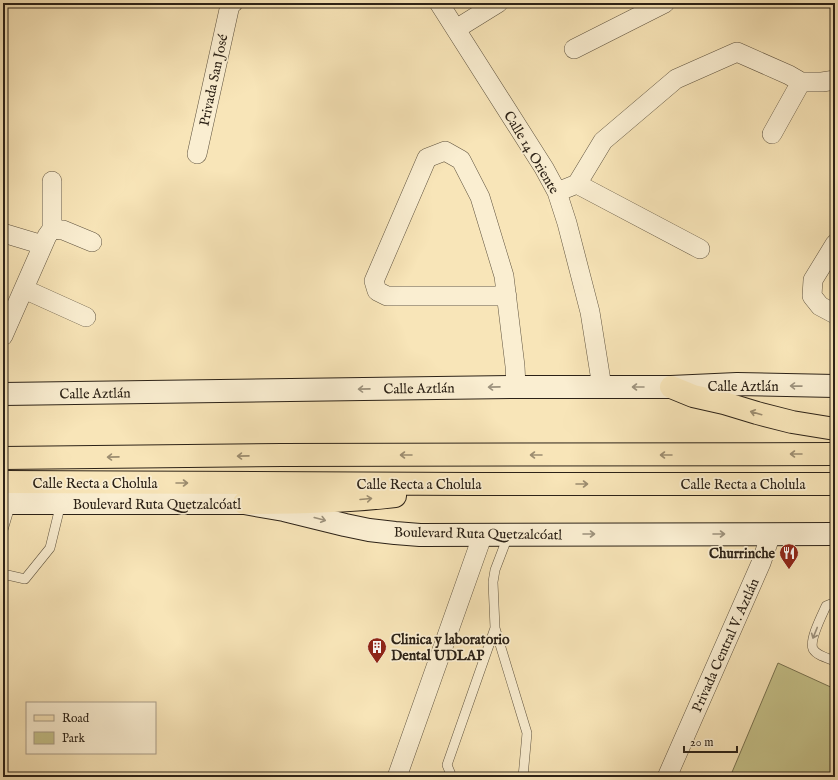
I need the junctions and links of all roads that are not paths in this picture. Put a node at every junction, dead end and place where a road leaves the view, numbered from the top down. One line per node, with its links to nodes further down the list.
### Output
1 (498, 3): 5 (street)
2 (665, 3): 6 (street)
3 (232, 4): 10 (street, Privada San José)
4 (446, 5): 5 (street, Calle 14 Oriente)
5 (456, 29): 13 (street, Calle 14 Oriente)
6 (574, 49)
7 (835, 80): 8 (street)
8 (801, 82): 9 (street); 12 (street)
9 (772, 134)
10 (197, 154)
11 (52, 181): 15 (street)
12 (577, 184): 13 (street); 18 (street)
13 (557, 192): 26 (street, Calle 14 Oriente)
14 (3, 233): 15 (street)
15 (48, 237): 16 (street); 19 (street)
16 (92, 242)
17 (835, 244): 21 (street)
18 (700, 249)
19 (24, 289): 22 (street); 23 (street)
20 (507, 296): 20 (street); 25 (street)
21 (835, 314)
22 (86, 317)
23 (5, 328)
24 (835, 386): 27 (main road, Calle Aztlán, one-way to 27)
25 (516, 387): 26 (main road, Calle Aztlán); 28 (main road, Calle Aztlán, one-way to 28)
26 (602, 387): 27 (main road, Calle Aztlán, one-way to 26)
27 (671, 387): 29 (main road, one-way to 27)
28 (3, 394)
29 (835, 429)
30 (835, 454): 31 (main road, one-way to 31)
31 (3, 458)
32 (3, 482): 33 (main road, Calle Recta a Cholula, one-way to 33)
33 (473, 484): 34 (main road, Calle Recta a Cholula, one-way to 34); 37 (main road, one-way to 33)
34 (835, 484)
35 (7, 503): 36 (main road, Boulevard Ruta Quetzalcóatl); 38 (lane)
36 (61, 503): 37 (main road, Boulevard Ruta Quetzalcóatl); 43 (lane)
37 (244, 503): 39 (main road, Boulevard Ruta Quetzalcóatl, one-way to 39)
38 (3, 530)
39 (483, 534): 40 (main road, Boulevard Ruta Quetzalcóatl); 47 (street)
40 (509, 534): 41 (main road, Boulevard Ruta Quetzalcóatl, one-way to 41); 45 (lane)
41 (771, 534): 42 (main road, Boulevard Ruta Quetzalcóatl); 50 (street, Privada Central V. Aztlán)
42 (835, 534)
43 (3, 574)
44 (835, 603): 46 (lane, one-way to 46)
45 (496, 628): 48 (lane); 49 (lane)
46 (835, 661)
47 (397, 777)
48 (452, 777)
49 (523, 777)
50 (667, 777)

